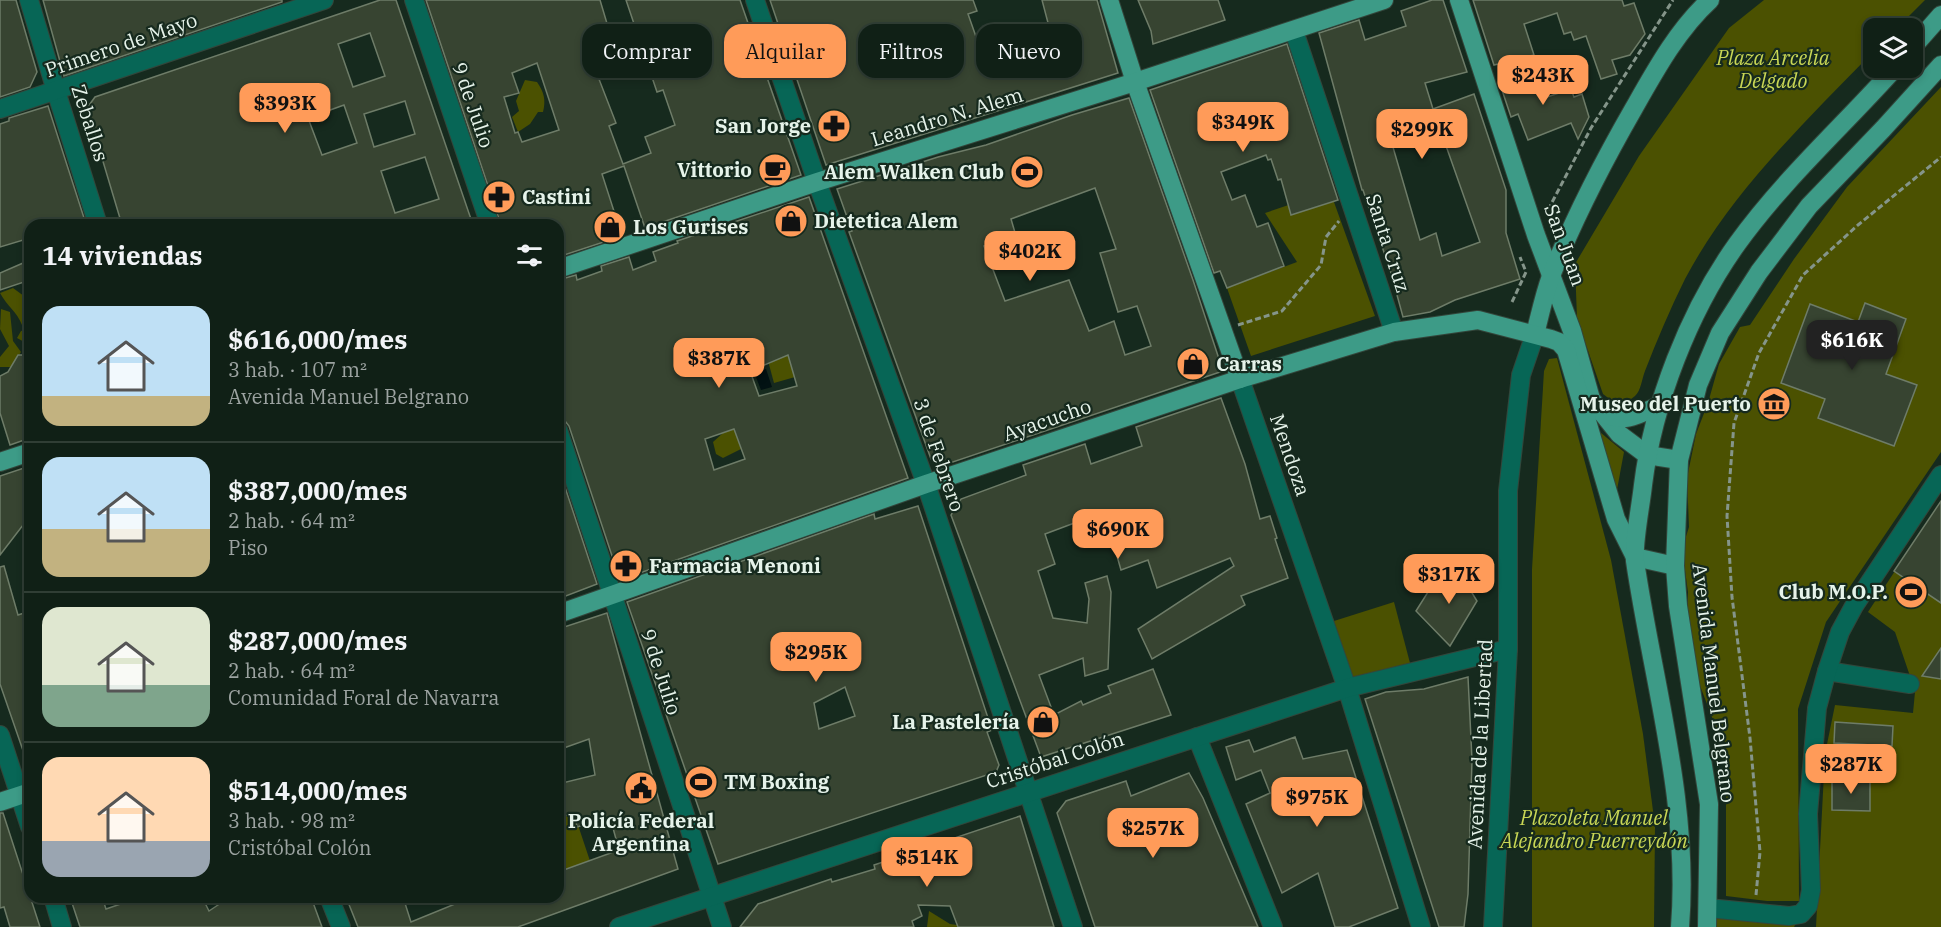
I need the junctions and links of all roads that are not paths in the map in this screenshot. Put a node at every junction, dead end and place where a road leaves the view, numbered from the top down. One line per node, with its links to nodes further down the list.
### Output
1 (29, 0): 15 (street, Zeballos)
2 (324, 0): 15 (street, Primero de Mayo)
3 (414, 0): 19 (street, 9 de Julio)
4 (754, 0): 17 (street, 3 de Febrero)
5 (1109, 0): 14 (main road, Mendoza)
6 (1384, 0): 10 (main road, Leandro N. Alem)
7 (1459, 0): 21 (main road, San Juan)
8 (1710, 0): 21 (main road, Avenida de la Libertad)
9 (1941, 15): 11 (main road)
10 (1294, 31): 14 (main road, Leandro N. Alem); 22 (street, Santa Cruz)
11 (1923, 35)
12 (1941, 65): 26 (main road, Avenida Manuel Belgrano)
13 (1886, 78): 24 (main road)
14 (1135, 82): 17 (main road, Leandro N. Alem); 25 (main road, Mendoza)
15 (56, 91): 16 (street, Primero de Mayo); 18 (street, Zeballos)
16 (0, 109)
17 (817, 182): 20 (main road, Leandro N. Alem); 35 (street, 3 de Febrero)
18 (96, 219)
19 (488, 219)
20 (564, 267)
21 (1551, 277): 23 (main road, Avenida de la Libertad); 28 (main road, San Juan)
22 (1394, 332): 23 (main road, Ayacucho); 25 (main road, Ayacucho)
23 (1535, 334): 36 (main road, Ayacucho); 40 (street, Avenida de la Libertad)
24 (1673, 369): 26 (main road); 27 (main road)
25 (1239, 379): 35 (main road, Ayacucho); 43 (street, Mendoza)
26 (1701, 380): 32 (main road, Avenida Manuel Belgrano)
27 (1660, 405): 28 (main road); 31 (main road)
28 (1602, 413): 31 (main road, San Juan)
29 (564, 448): 38 (street, 9 de Julio)
30 (24, 454): 33 (main road)
31 (1647, 455): 32 (main road, San Juan); 36 (main road)
32 (1679, 460): 37 (main road, Avenida Manuel Belgrano)
33 (0, 462)
34 (1941, 475): 41 (street)
35 (926, 484): 38 (main road, Ayacucho); 47 (street, 3 de Febrero)
36 (1635, 557): 37 (main road); 62 (main road)
37 (1675, 566): 53 (main road, Avenida Manuel Belgrano)
38 (613, 595): 39 (main road, Ayacucho); 50 (street, 9 de Julio)
39 (564, 612)
40 (1508, 649): 43 (street, Cristóbal Colón); 61 (street, Avenida de la Libertad)
41 (1827, 671): 42 (street); 53 (street)
42 (1910, 684)
43 (1347, 688): 45 (street, Cristóbal Colón); 60 (street, Mendoza)
44 (0, 735): 46 (street)
45 (1197, 737): 47 (street, Cristóbal Colón); 59 (street)
46 (24, 792)
47 (1028, 793): 50 (street, Cristóbal Colón); 58 (street, 3 de Febrero)
48 (24, 794): 49 (main road)
49 (0, 802)
50 (712, 897): 56 (street, Cristóbal Colón); 57 (street, 9 de Julio)
51 (54, 903): 54 (street)
52 (330, 903): 55 (street)
53 (1708, 908): 63 (main road, Avenida Manuel Belgrano)
54 (62, 927)
55 (340, 927)
56 (619, 927)
57 (722, 927)
58 (1073, 927)
59 (1273, 927)
60 (1421, 927)
61 (1493, 927)
62 (1680, 927)
63 (1707, 927)

